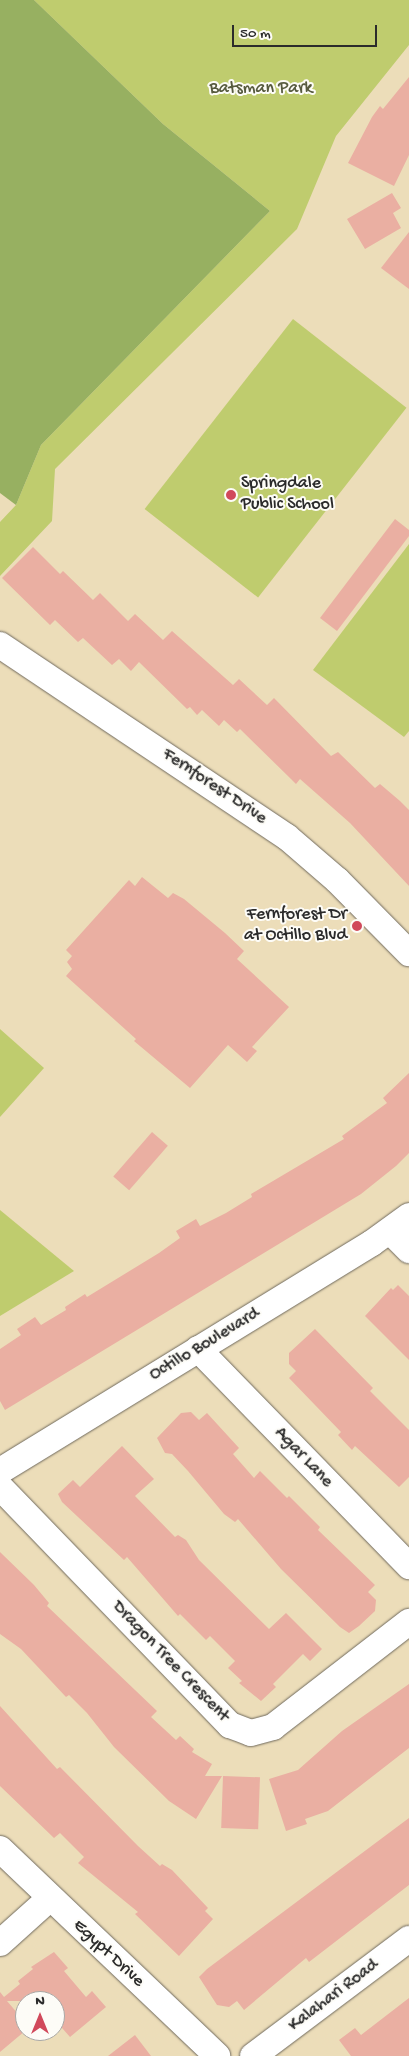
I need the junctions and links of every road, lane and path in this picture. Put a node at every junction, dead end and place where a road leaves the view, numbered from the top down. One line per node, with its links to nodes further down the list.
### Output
1 (0, 645): 2 (street, Fernforest Drive)
2 (409, 953)
3 (400, 1224): 4 (street); 5 (street, Octillo Boulevard)
4 (409, 1250)
5 (198, 1350): 6 (street, Octillo Boulevard); 8 (street, Agar Lane)
6 (0, 1471)
7 (0, 1487): 9 (street, Dragon Tree Crescent)
8 (409, 1566)
9 (409, 1622)
10 (0, 1849): 11 (street, Egypt Drive)
11 (49, 1899): 13 (street); 15 (street, Egypt Drive)
12 (409, 1939): 14 (street, Kalahari Road)
13 (0, 1943)
14 (256, 2054)
15 (217, 2056)

